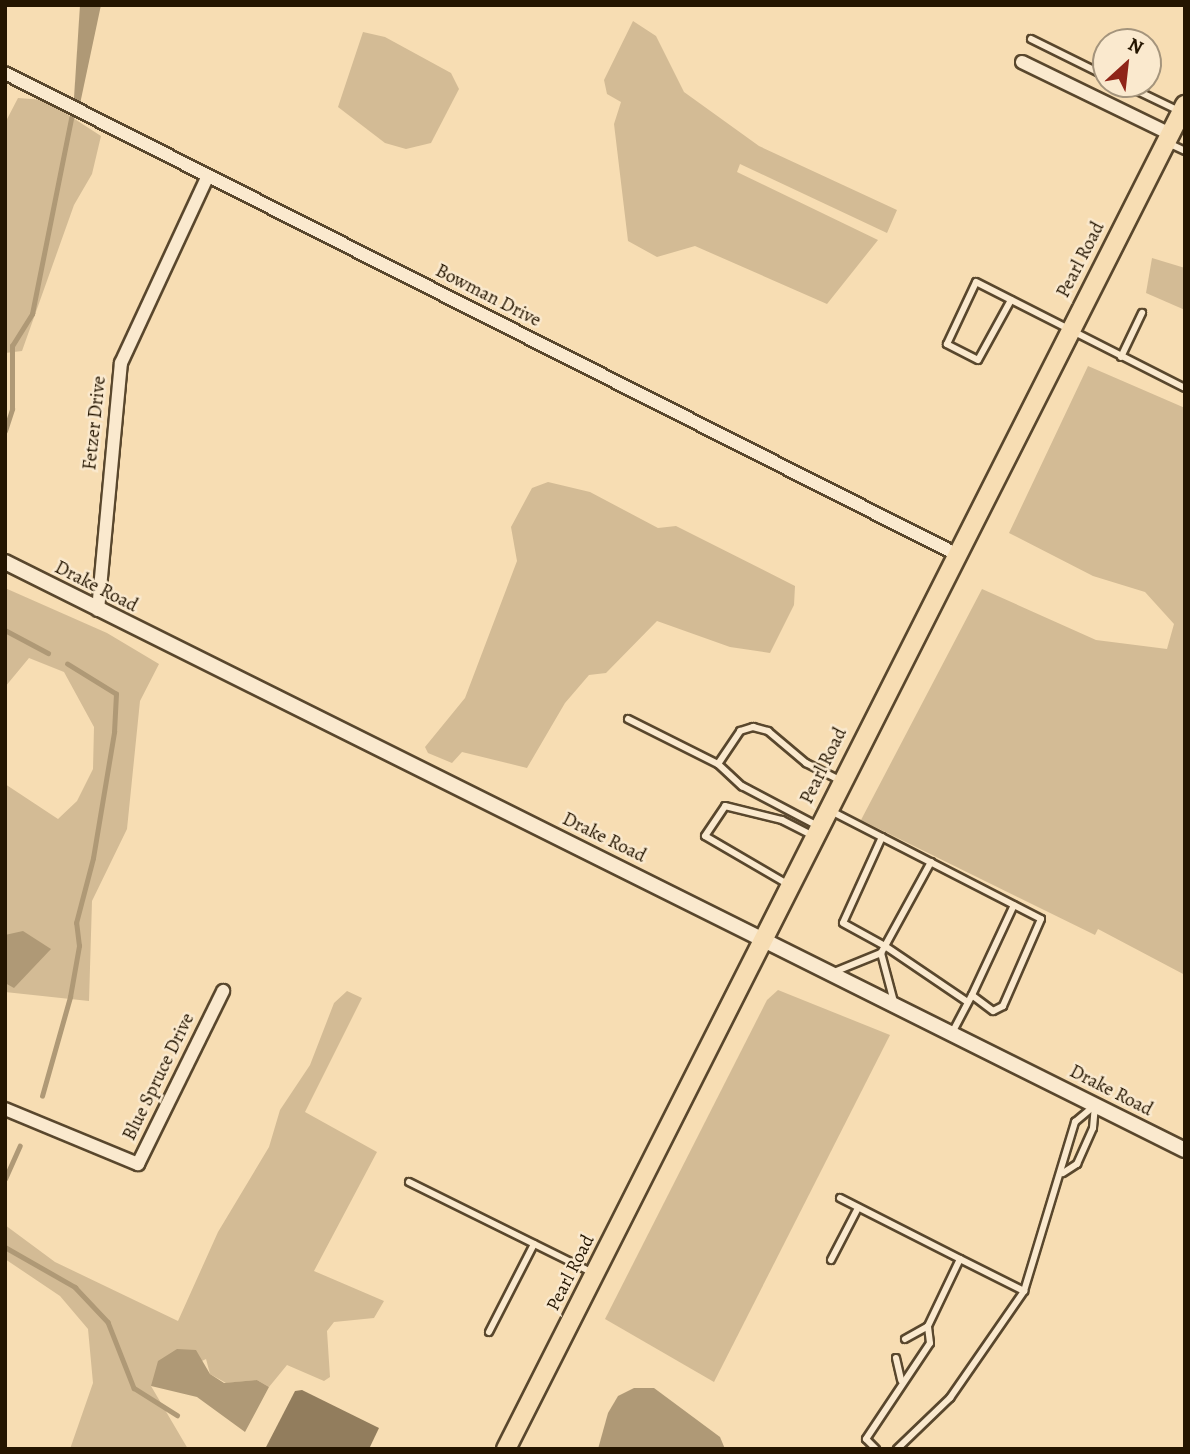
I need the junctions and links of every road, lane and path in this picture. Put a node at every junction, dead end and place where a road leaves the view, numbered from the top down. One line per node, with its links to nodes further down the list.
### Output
1 (1031, 39): 3 (lane)
2 (1022, 62): 7 (street)
3 (1092, 69)
4 (5, 73): 9 (street, Bowman Drive)
5 (1158, 98): 6 (lane)
6 (1183, 108): 7 (main road, Pearl Road)
7 (1168, 138): 8 (lane); 12 (main road, Pearl Road)
8 (1185, 151)
9 (208, 176): 15 (street, Bowman Drive); 17 (street, Fetzer Drive)
10 (1010, 300): 10 (lane); 12 (lane)
11 (1142, 313): 13 (lane)
12 (1069, 330): 13 (lane); 15 (main road, Pearl Road)
13 (1121, 357): 14 (lane)
14 (1185, 388)
15 (954, 553): 20 (main road, Pearl Road)
16 (5, 562): 17 (street, Drake Road)
17 (99, 610): 27 (street, Drake Road)
18 (628, 719): 19 (lane)
19 (718, 764): 20 (lane); 22 (lane)
20 (840, 780): 21 (main road, Pearl Road)
21 (827, 808): 22 (main road, Pearl Road); 23 (lane)
22 (816, 831): 25 (main road, Pearl Road); 25 (lane)
23 (882, 837): 24 (lane); 28 (lane)
24 (931, 862): 26 (lane); 28 (lane)
25 (789, 885): 27 (main road, Pearl Road)
26 (1014, 905): 31 (lane); 31 (lane)
27 (763, 937): 29 (street, Drake Road); 45 (main road, Pearl Road)
28 (883, 950): 29 (lane); 32 (lane); 33 (lane)
29 (834, 972): 33 (street, Drake Road)
30 (223, 991): 36 (street, Blue Spruce Drive)
31 (972, 995): 32 (lane)
32 (966, 1001): 34 (lane)
33 (894, 1002): 34 (street, Drake Road)
34 (952, 1033): 35 (street, Drake Road)
35 (1095, 1105): 37 (street, Drake Road); 38 (lane); 38 (lane)
36 (5, 1109)
37 (1185, 1150)
38 (1063, 1174): 46 (lane)
39 (409, 1182): 42 (lane)
40 (840, 1198): 41 (lane)
41 (858, 1208): 43 (lane); 44 (lane)
42 (534, 1244): 45 (lane); 48 (lane)
43 (960, 1259): 46 (lane); 47 (lane)
44 (831, 1260)
45 (594, 1273): 52 (main road, Pearl Road)
46 (1024, 1291): 54 (lane)
47 (928, 1326): 49 (lane); 51 (lane)
48 (488, 1332)
49 (905, 1339)
50 (896, 1358): 51 (lane)
51 (901, 1380): 53 (lane)
52 (506, 1449)
53 (876, 1449)
54 (897, 1449)

